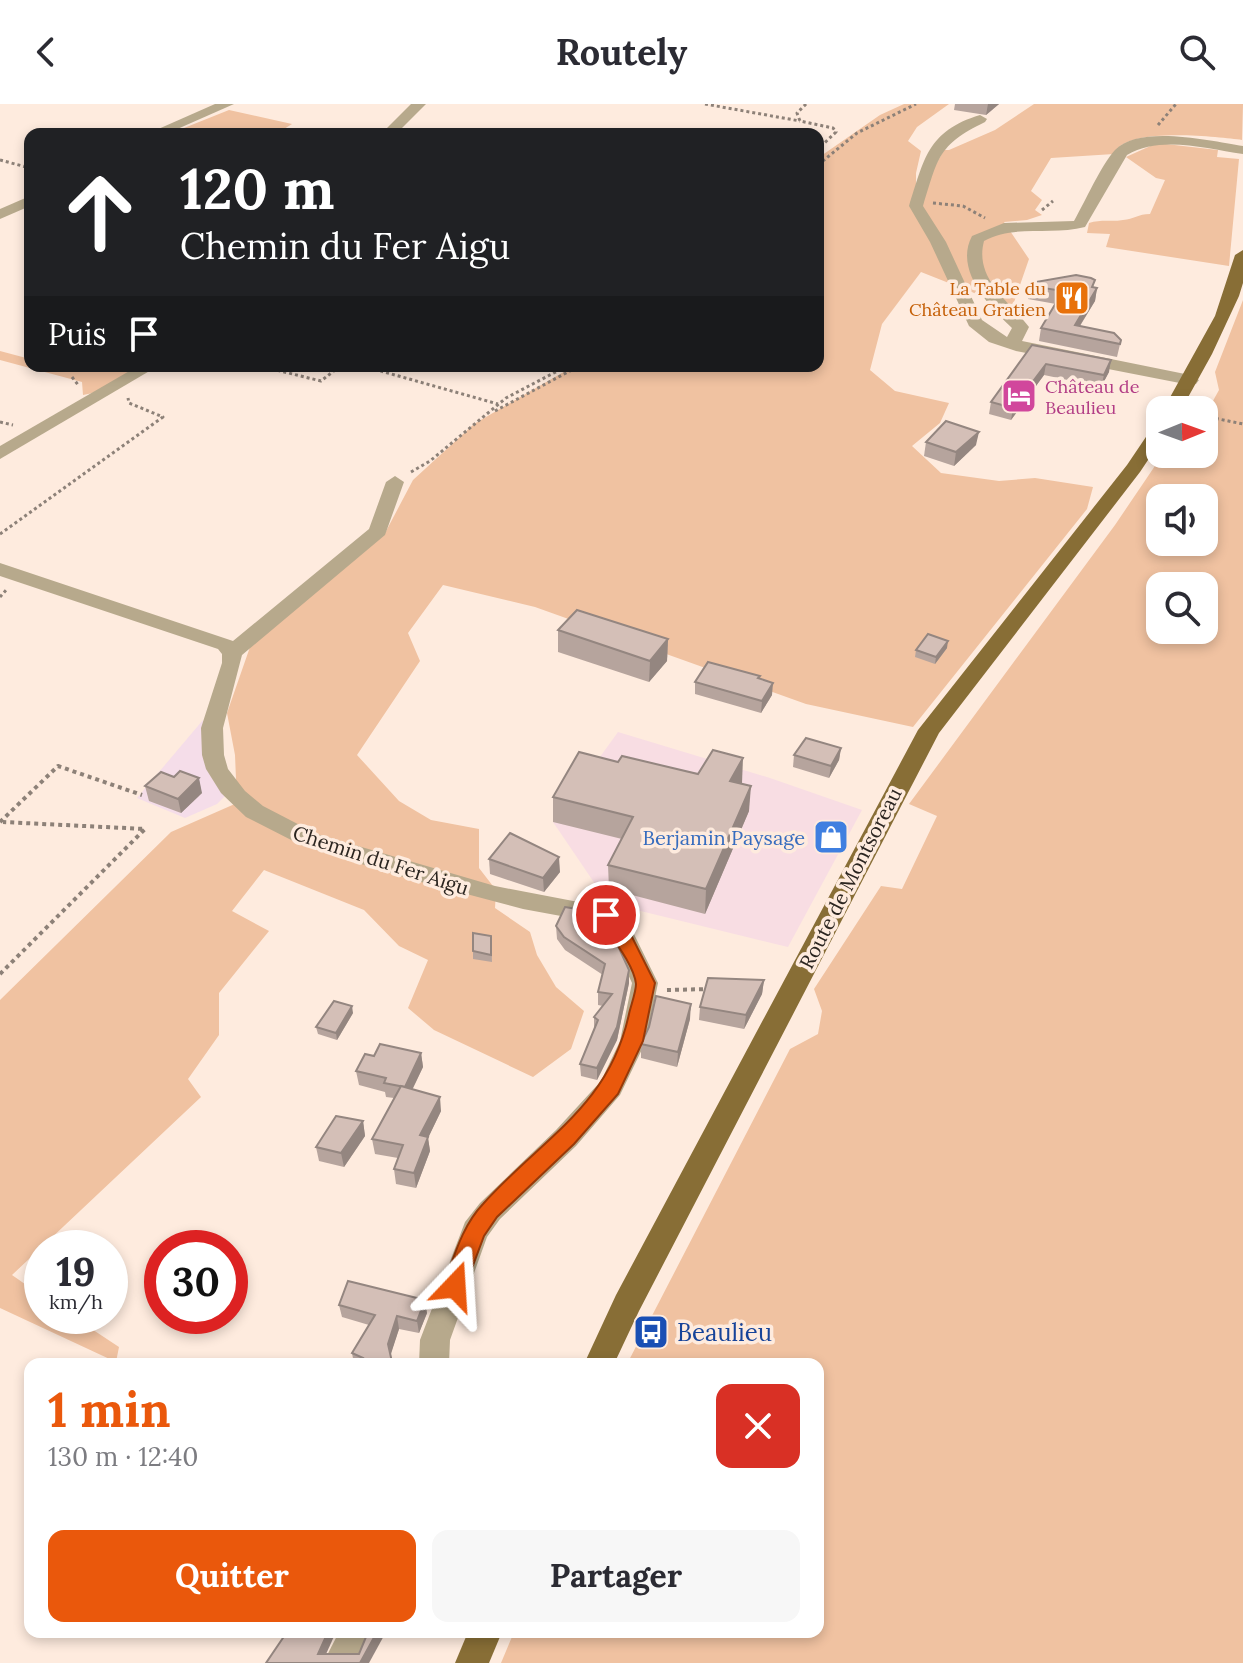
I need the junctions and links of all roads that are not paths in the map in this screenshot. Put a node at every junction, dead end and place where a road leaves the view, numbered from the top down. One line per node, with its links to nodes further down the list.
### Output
1 (227, 104): 4 (street)
2 (419, 104): 5 (street)
3 (980, 119): 10 (street)
4 (169, 128)
5 (394, 128)
6 (1243, 150): 10 (street)
7 (24, 203): 8 (street)
8 (0, 215)
9 (1243, 255): 12 (main road)
10 (1009, 343): 12 (street)
11 (140, 372): 15 (street)
12 (1190, 380): 13 (main road)
13 (1180, 396)
14 (1146, 450): 20 (main road, Route de Montsoreau)
15 (0, 454)
16 (395, 482): 18 (street)
17 (0, 569): 18 (street)
18 (232, 653): 19 (street, Chemin du Fer Aigu)
19 (434, 1358)
20 (602, 1358)
21 (355, 1638): 23 (street)
22 (482, 1638): 24 (main road)
23 (340, 1663)
24 (472, 1663)

